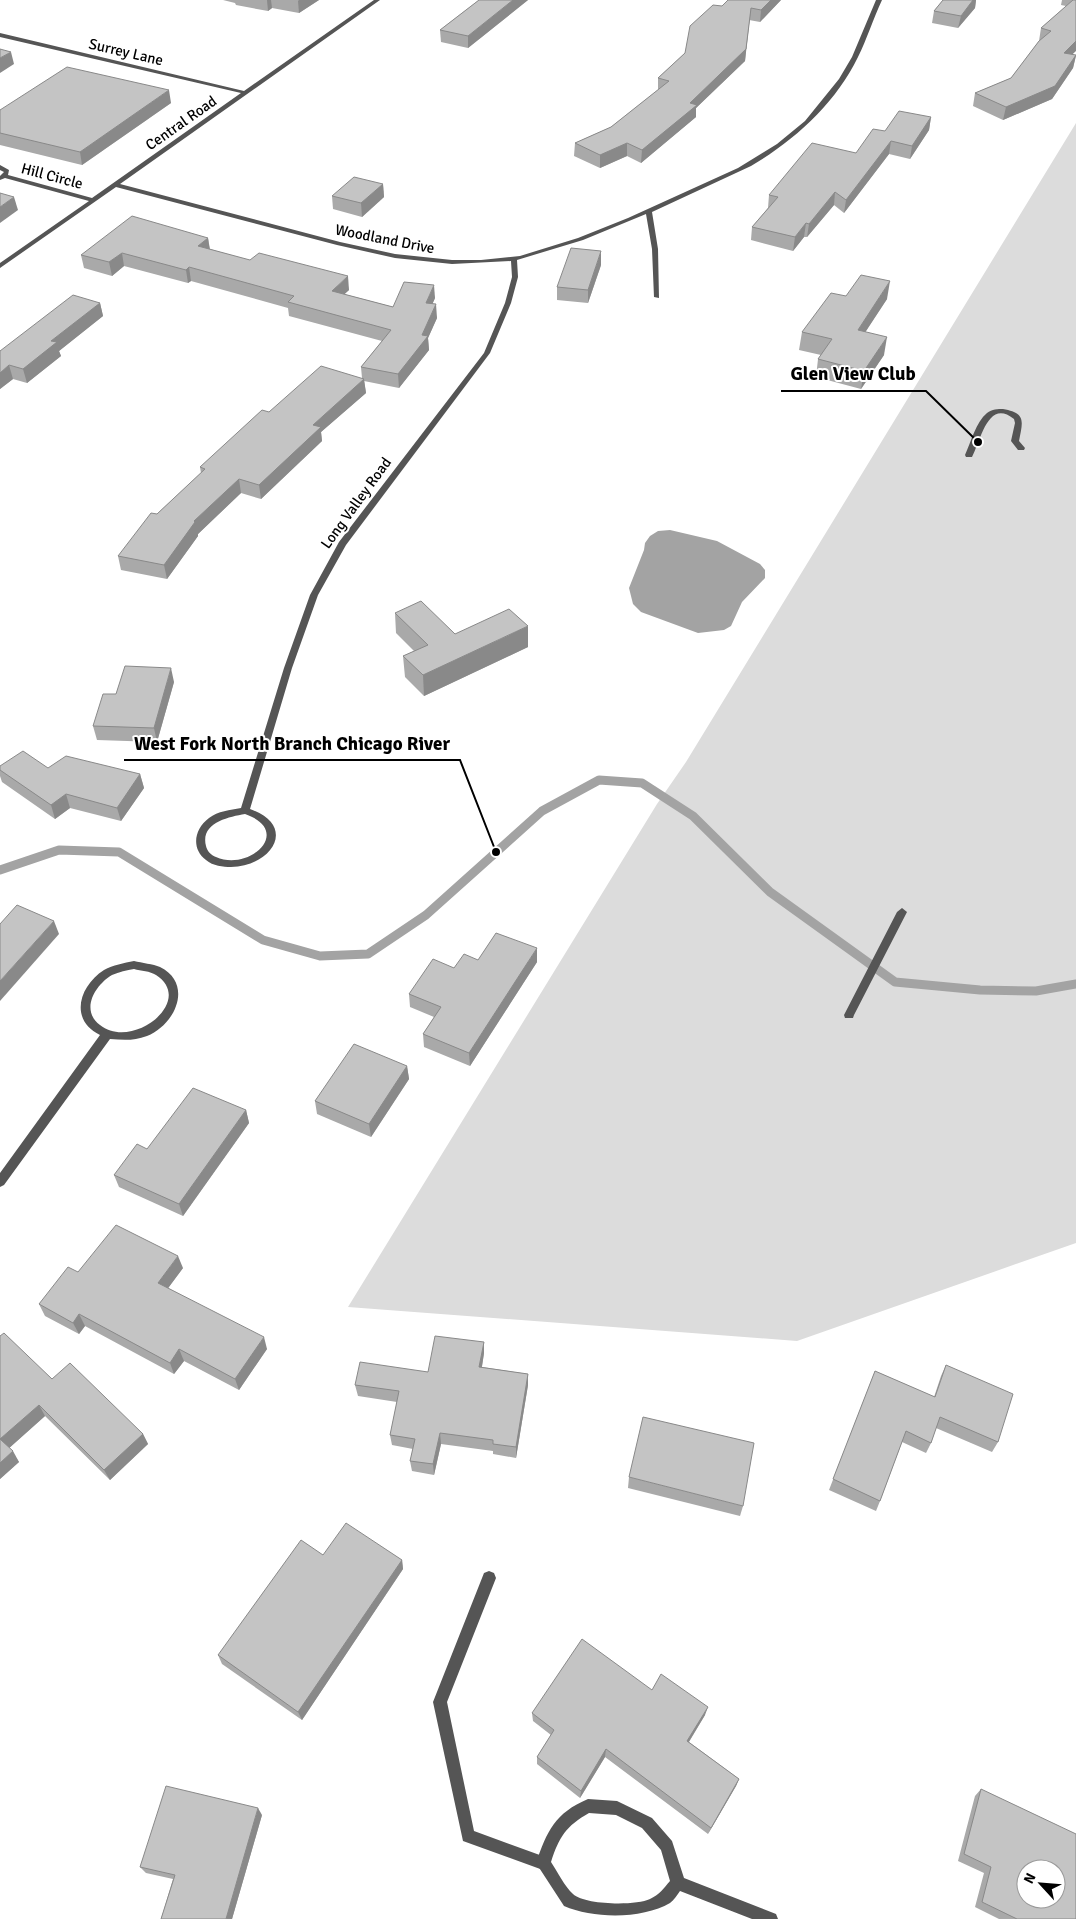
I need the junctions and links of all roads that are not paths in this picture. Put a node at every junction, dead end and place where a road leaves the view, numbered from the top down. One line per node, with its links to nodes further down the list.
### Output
1 (376, 0): 4 (street, Central Road)
2 (879, 0): 9 (street, Woodland Drive)
3 (0, 35): 4 (street, Surrey Lane)
4 (246, 93): 7 (street, Central Road)
5 (0, 167): 6 (street, Hill Circle)
6 (2, 177): 8 (street, Hill Circle)
7 (116, 185): 8 (street, Central Road); 10 (street, Woodland Drive)
8 (93, 200): 11 (street, Central Road)
9 (649, 212): 10 (street, Woodland Drive); 12 (street)
10 (514, 259): 15 (street, Long Valley Road)
11 (0, 266)
12 (657, 297)
13 (1021, 448): 14 (street)
14 (969, 455)
15 (245, 812): 15 (street)
16 (902, 912): 17 (street)
17 (849, 1016)
18 (107, 1034): 18 (street); 19 (street)
19 (0, 1182)
20 (489, 1578): 21 (street)
21 (543, 1863): 22 (street); 22 (street)
22 (678, 1883): 23 (street)
23 (771, 1919)

